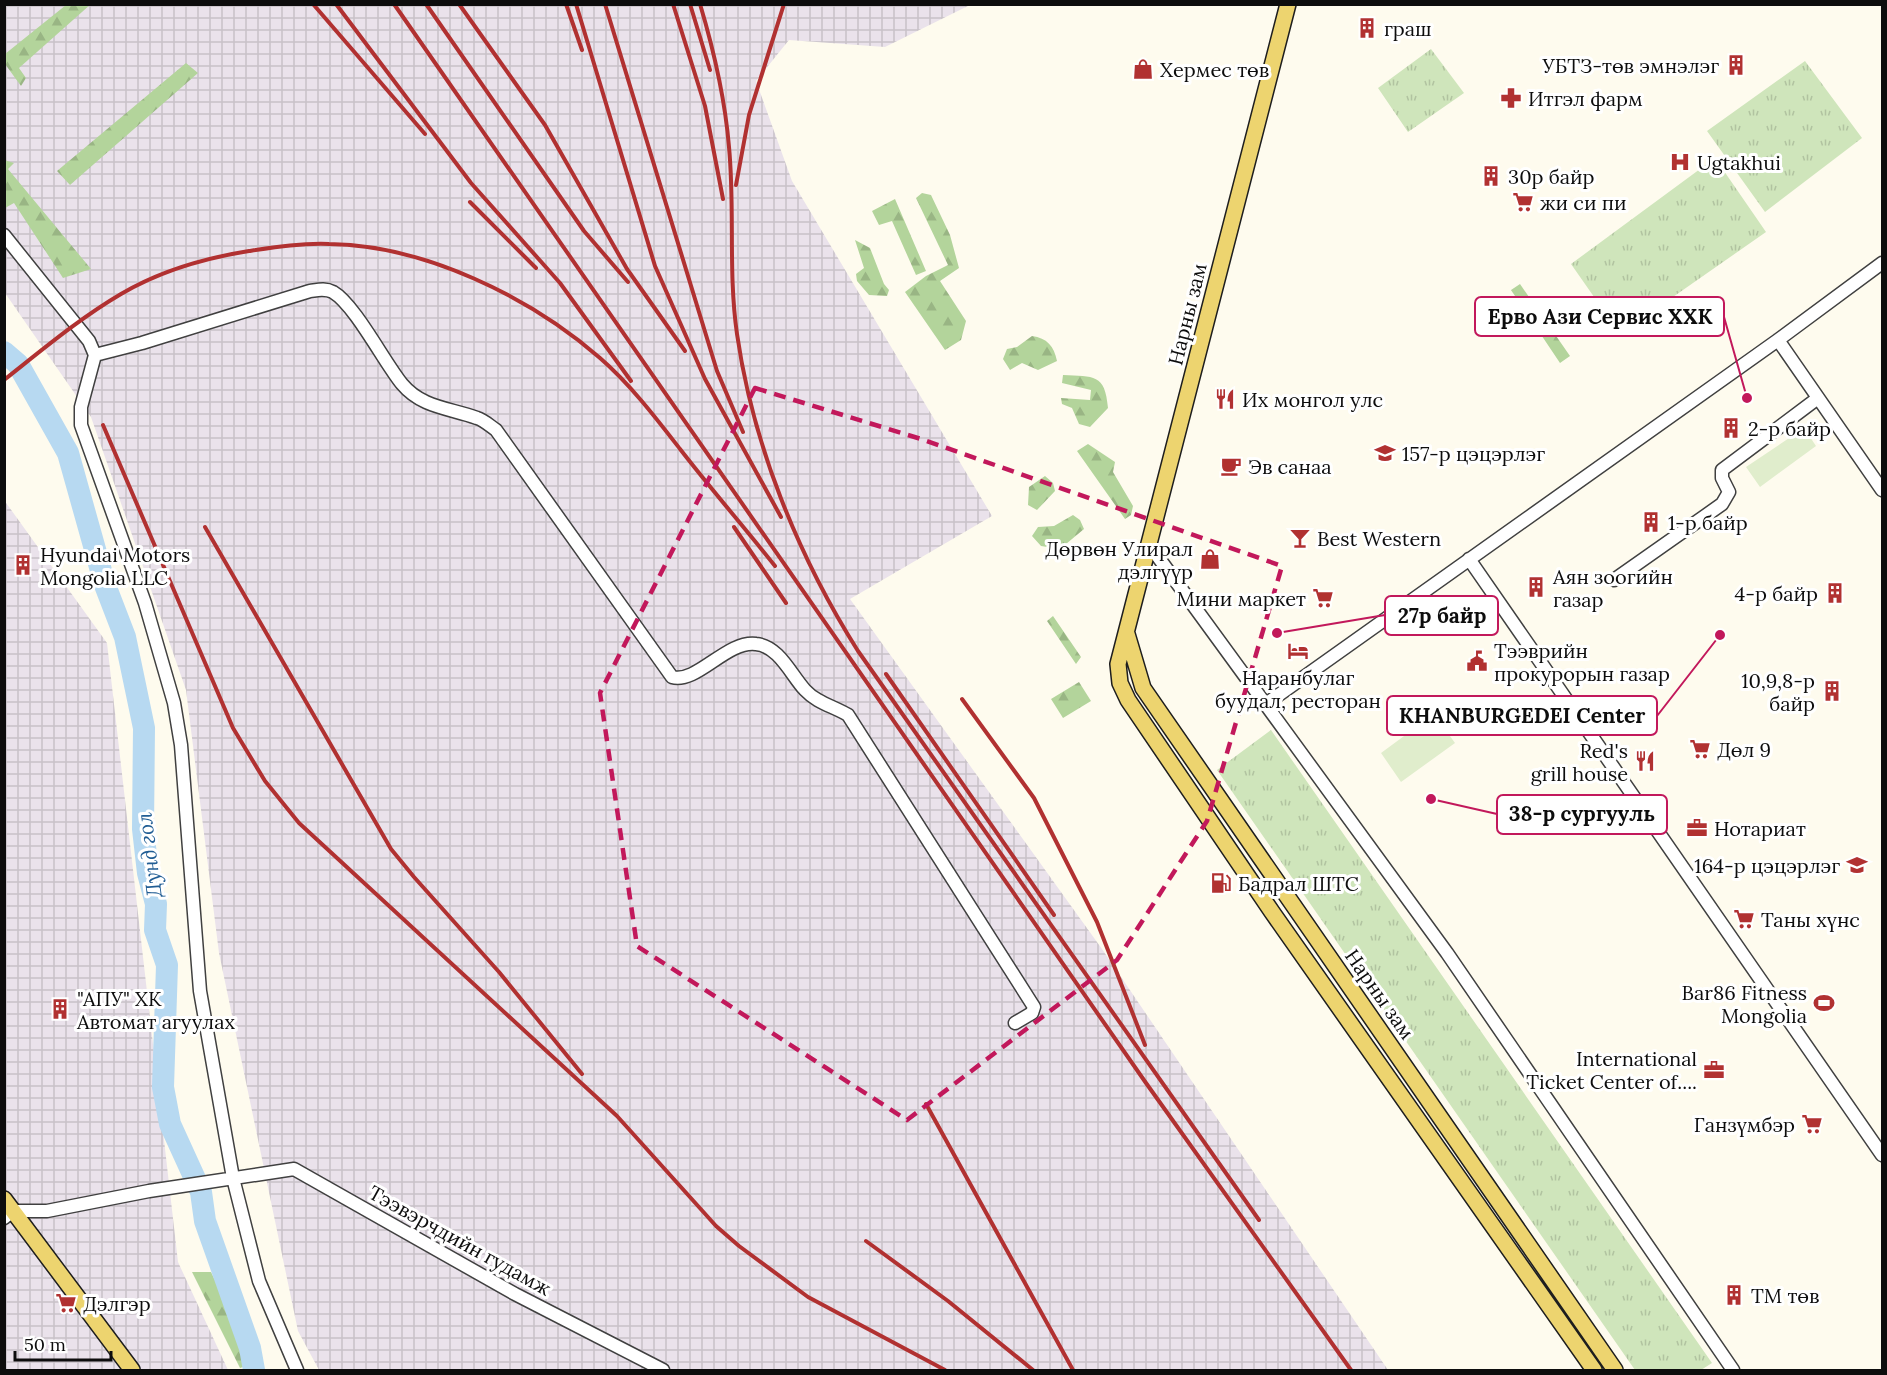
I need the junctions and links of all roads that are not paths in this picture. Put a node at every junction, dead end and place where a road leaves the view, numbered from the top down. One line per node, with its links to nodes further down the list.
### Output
1 (1288, 4): 8 (main road, Нарны зам)
2 (4, 235): 5 (street)
3 (1882, 262): 4 (street)
4 (1778, 340): 6 (street); 9 (street)
5 (95, 355): 13 (street); 15 (street)
6 (1818, 398): 7 (street); 10 (street)
7 (1882, 490)
8 (1150, 546): 11 (main road, Нарны зам); 12 (street)
9 (1469, 559): 12 (street); 14 (street)
10 (1614, 580)
11 (1126, 634): 20 (main road, Нарны зам); 21 (main road, Нарны зам)
12 (1266, 704): 22 (street)
13 (1015, 1023)
14 (1882, 1155)
15 (228, 1179): 16 (street, Тээвэрчдийн гудамж); 18 (street); 19 (street, Тээвэрчдийн гудамж)
16 (7, 1209): 17 (main road)
17 (132, 1371)
18 (297, 1371)
19 (663, 1371)
20 (1594, 1371)
21 (1615, 1371)
22 (1733, 1371)

